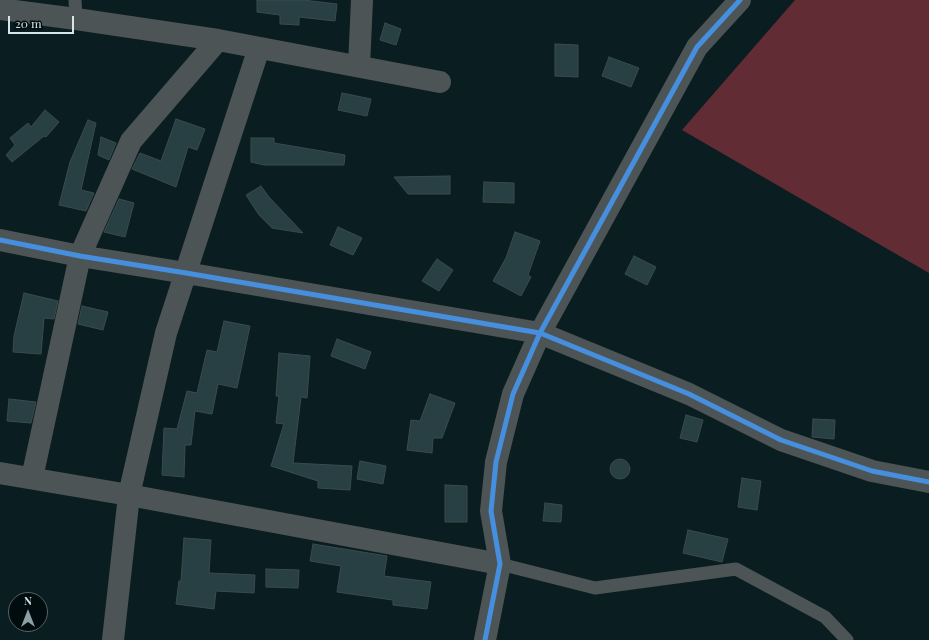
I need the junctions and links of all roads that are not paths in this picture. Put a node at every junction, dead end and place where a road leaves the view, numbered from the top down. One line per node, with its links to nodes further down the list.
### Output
1 (362, 0): 7 (street)
2 (740, 0): 12 (street)
3 (0, 9): 4 (street)
4 (76, 9): 5 (street)
5 (218, 40): 6 (street); 10 (street)
6 (259, 48): 7 (street); 11 (street)
7 (359, 66): 8 (street)
8 (440, 82)
9 (0, 240): 10 (street)
10 (80, 256): 11 (street); 14 (street)
11 (186, 273): 12 (street); 16 (street)
12 (540, 333): 15 (street); 17 (street)
13 (0, 473): 14 (street)
14 (32, 478): 16 (street)
15 (929, 482)
16 (129, 495): 17 (street); 18 (street)
17 (500, 564): 19 (street); 20 (lane)
18 (113, 640)
19 (485, 640)
20 (847, 640)

